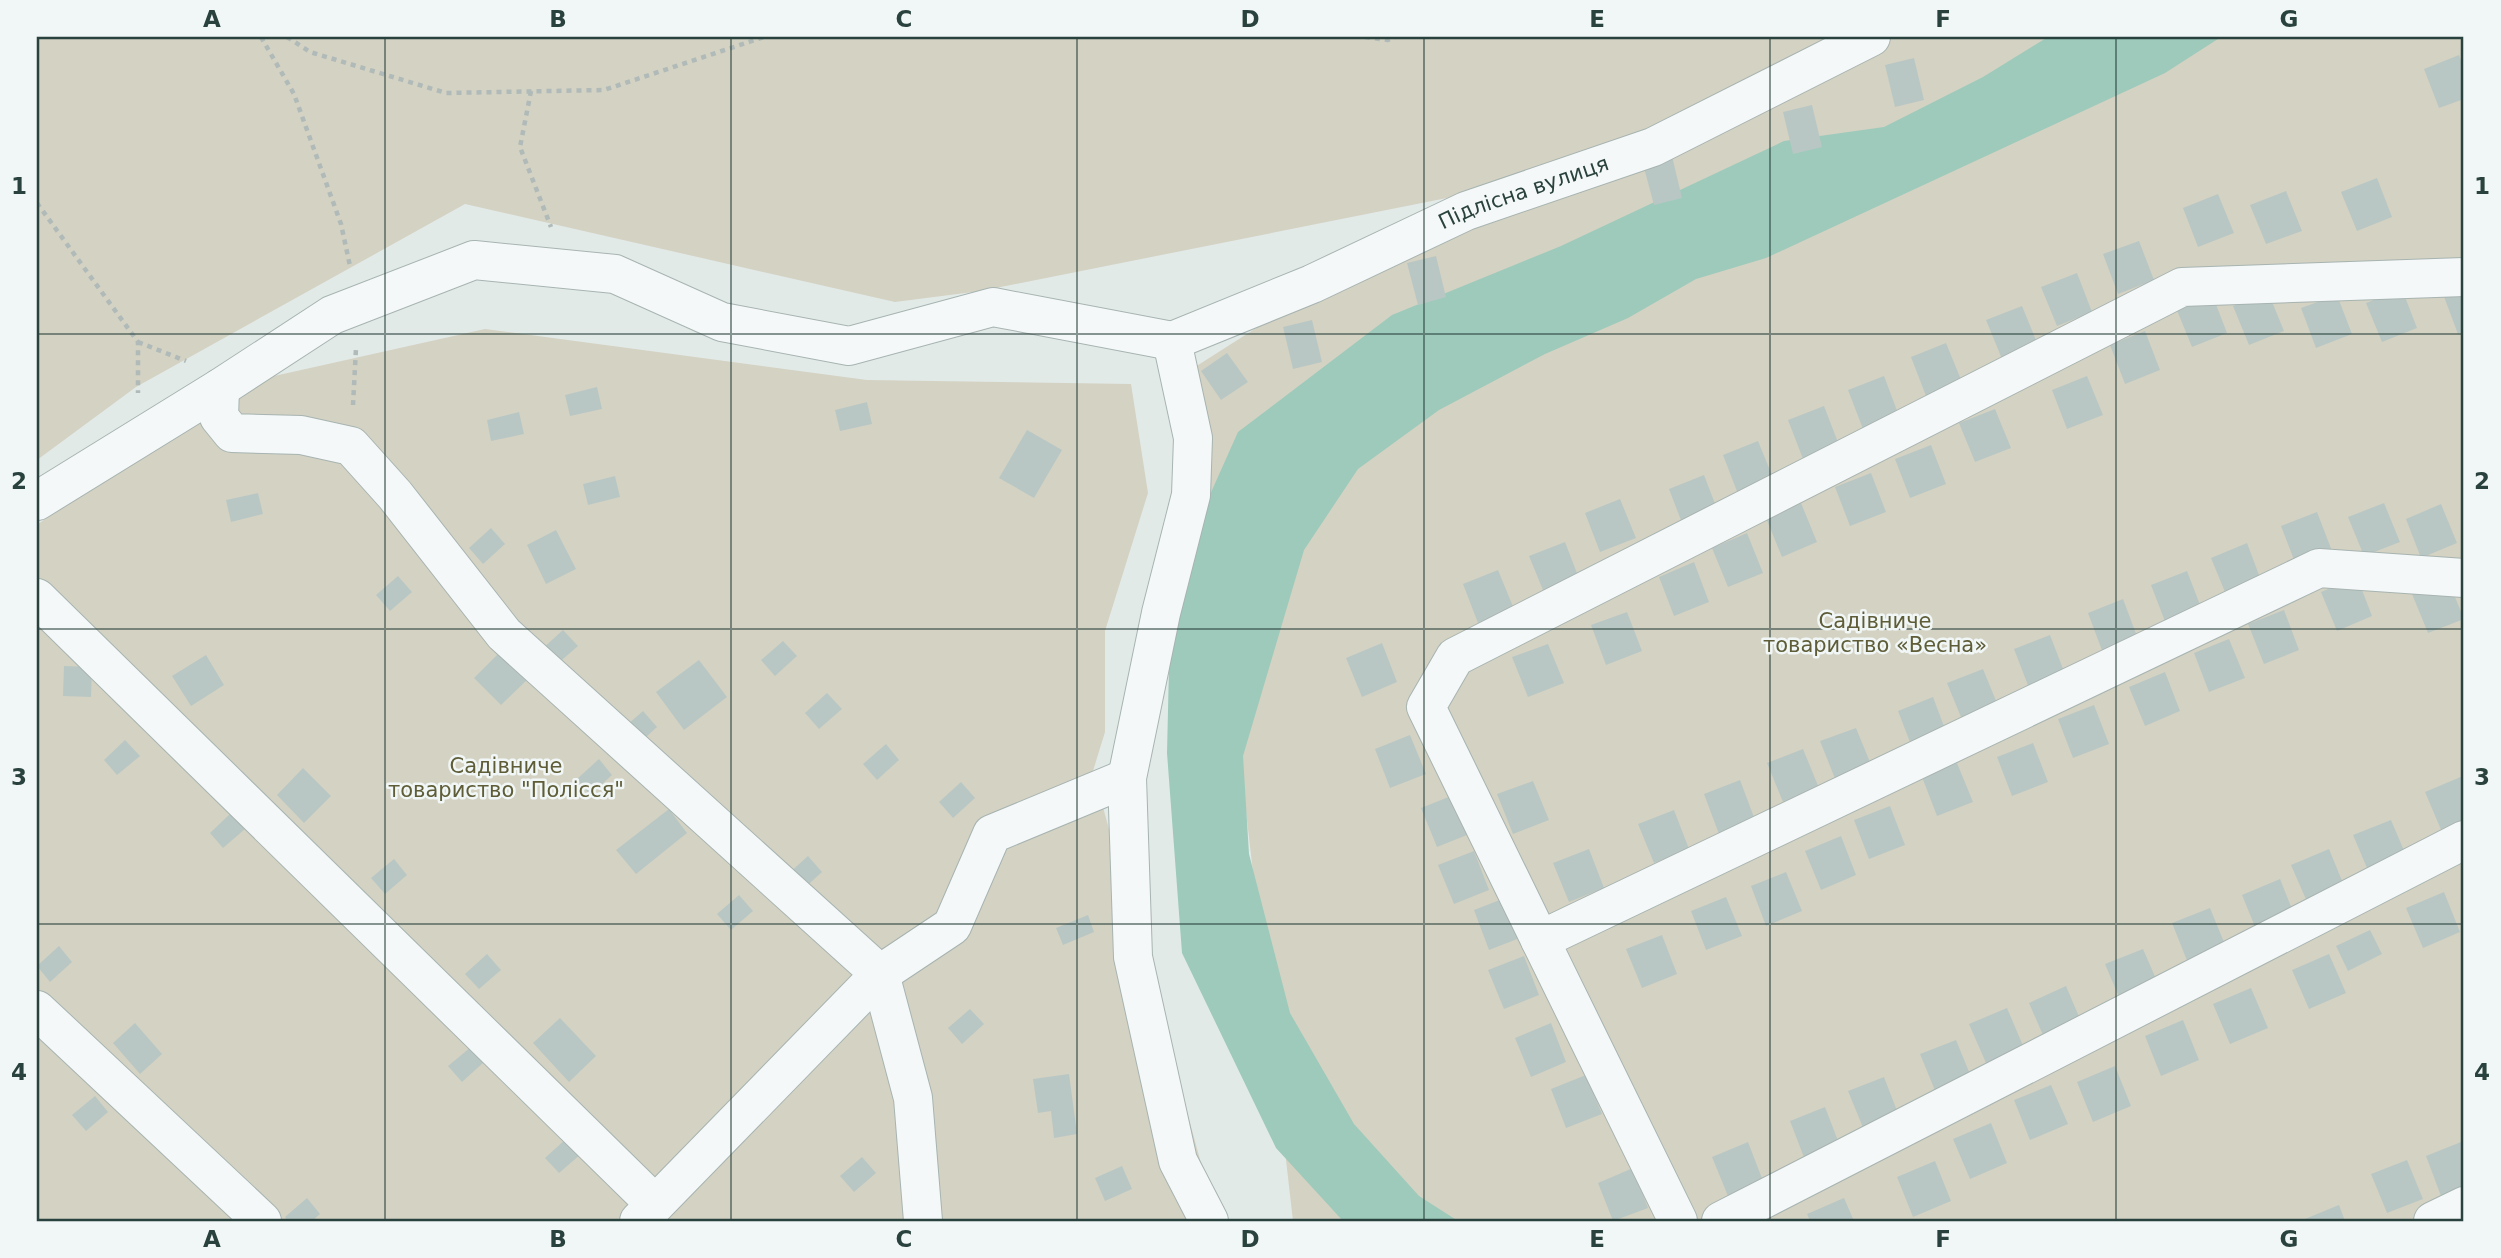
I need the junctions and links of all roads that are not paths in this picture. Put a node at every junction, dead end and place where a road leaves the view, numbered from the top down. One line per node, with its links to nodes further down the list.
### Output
1 (1871, 37): 3 (street, Підлісна вулиця)
2 (2464, 277): 10 (street)
3 (1172, 341): 4 (street); 8 (street)
4 (220, 388): 5 (street); 11 (street)
5 (37, 501)
6 (2464, 578): 10 (street)
7 (37, 598): 14 (street)
8 (1126, 779): 11 (street); 17 (street)
9 (2464, 840): 19 (street)
10 (1540, 940): 18 (street)
11 (880, 974): 14 (street); 16 (street)
12 (37, 1010): 15 (street)
13 (2464, 1206): 20 (street)
14 (647, 1213)
15 (262, 1221)
16 (923, 1221)
17 (1209, 1221)
18 (1678, 1221)
19 (1721, 1221)
20 (2433, 1221)

